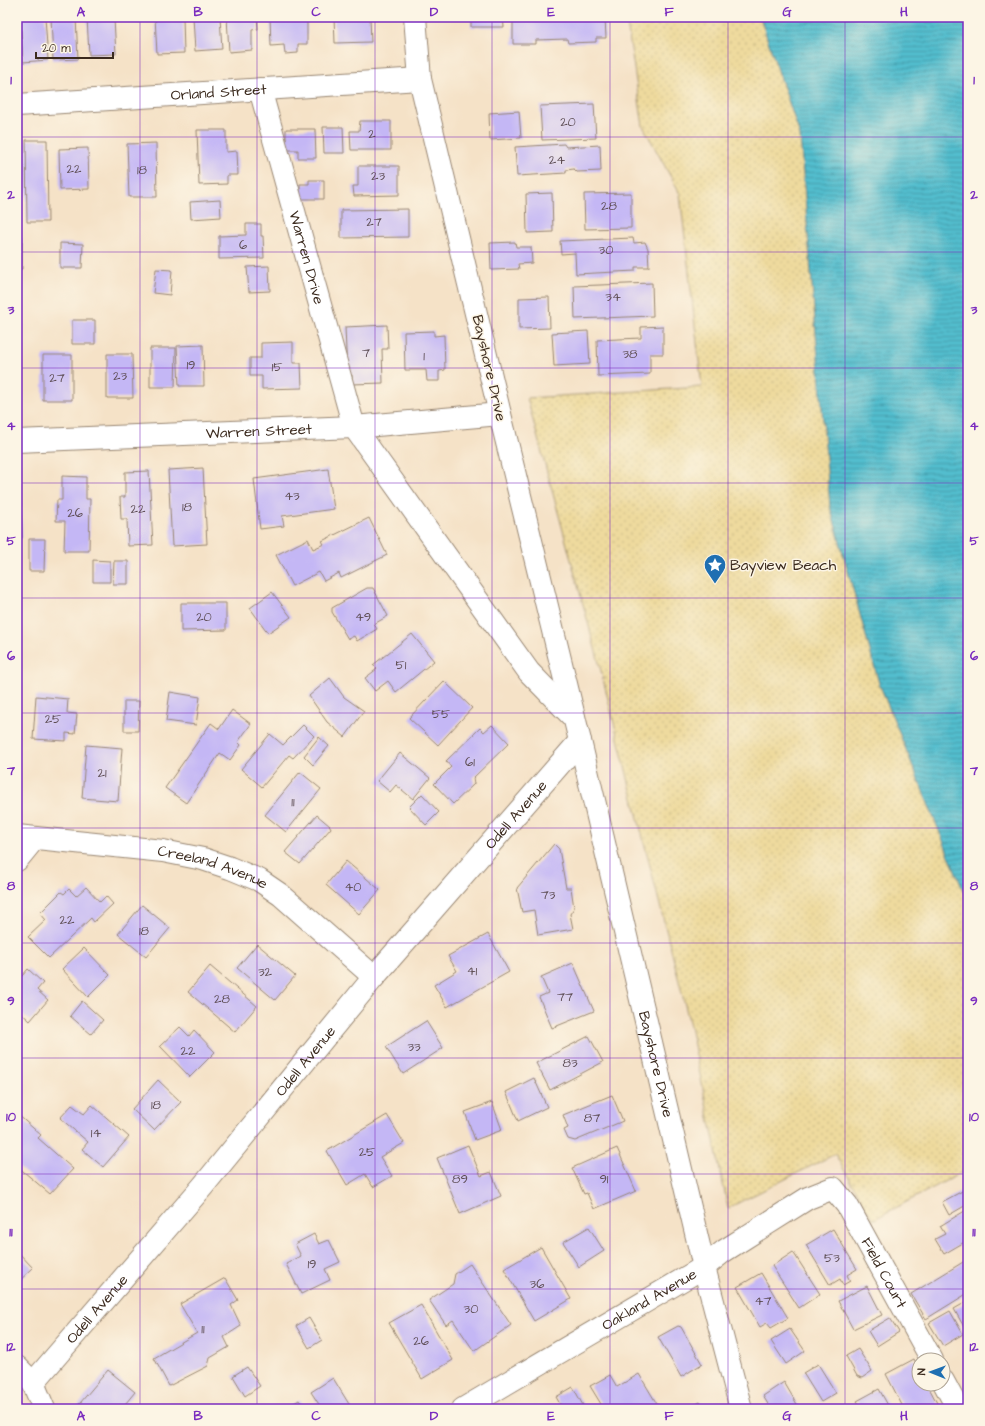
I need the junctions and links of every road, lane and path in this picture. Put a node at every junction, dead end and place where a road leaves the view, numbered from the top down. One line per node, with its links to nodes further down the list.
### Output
1 (415, 17): 2 (street, Bayshore Drive)
2 (420, 79): 3 (street, Orland Street); 5 (street, Bayshore Drive)
3 (260, 89): 4 (street, Orland Street); 6 (street, Warren Drive)
4 (17, 105)
5 (500, 414): 6 (street, Warren Street); 8 (street, Bayshore Drive)
6 (354, 427): 7 (street, Warren Street); 8 (street, Bayshore Drive)
7 (17, 442)
8 (574, 718): 9 (street, Bayshore Drive)
9 (580, 741): 12 (street, Odell Avenue); 14 (street, Bayshore Drive)
10 (26, 837): 11 (street); 12 (street, Creeland Avenue)
11 (17, 860)
12 (374, 977): 17 (street, Odell Avenue)
13 (833, 1188): 14 (street, Oakland Avenue); 15 (street, Field Court)
14 (704, 1267): 20 (street, Oakland Avenue); 21 (street, Bayshore Drive)
15 (928, 1352)
16 (17, 1367): 17 (street)
17 (33, 1383): 19 (street)
18 (949, 1392): 22 (street)
19 (44, 1409)
20 (462, 1409)
21 (741, 1409)
22 (958, 1409)

